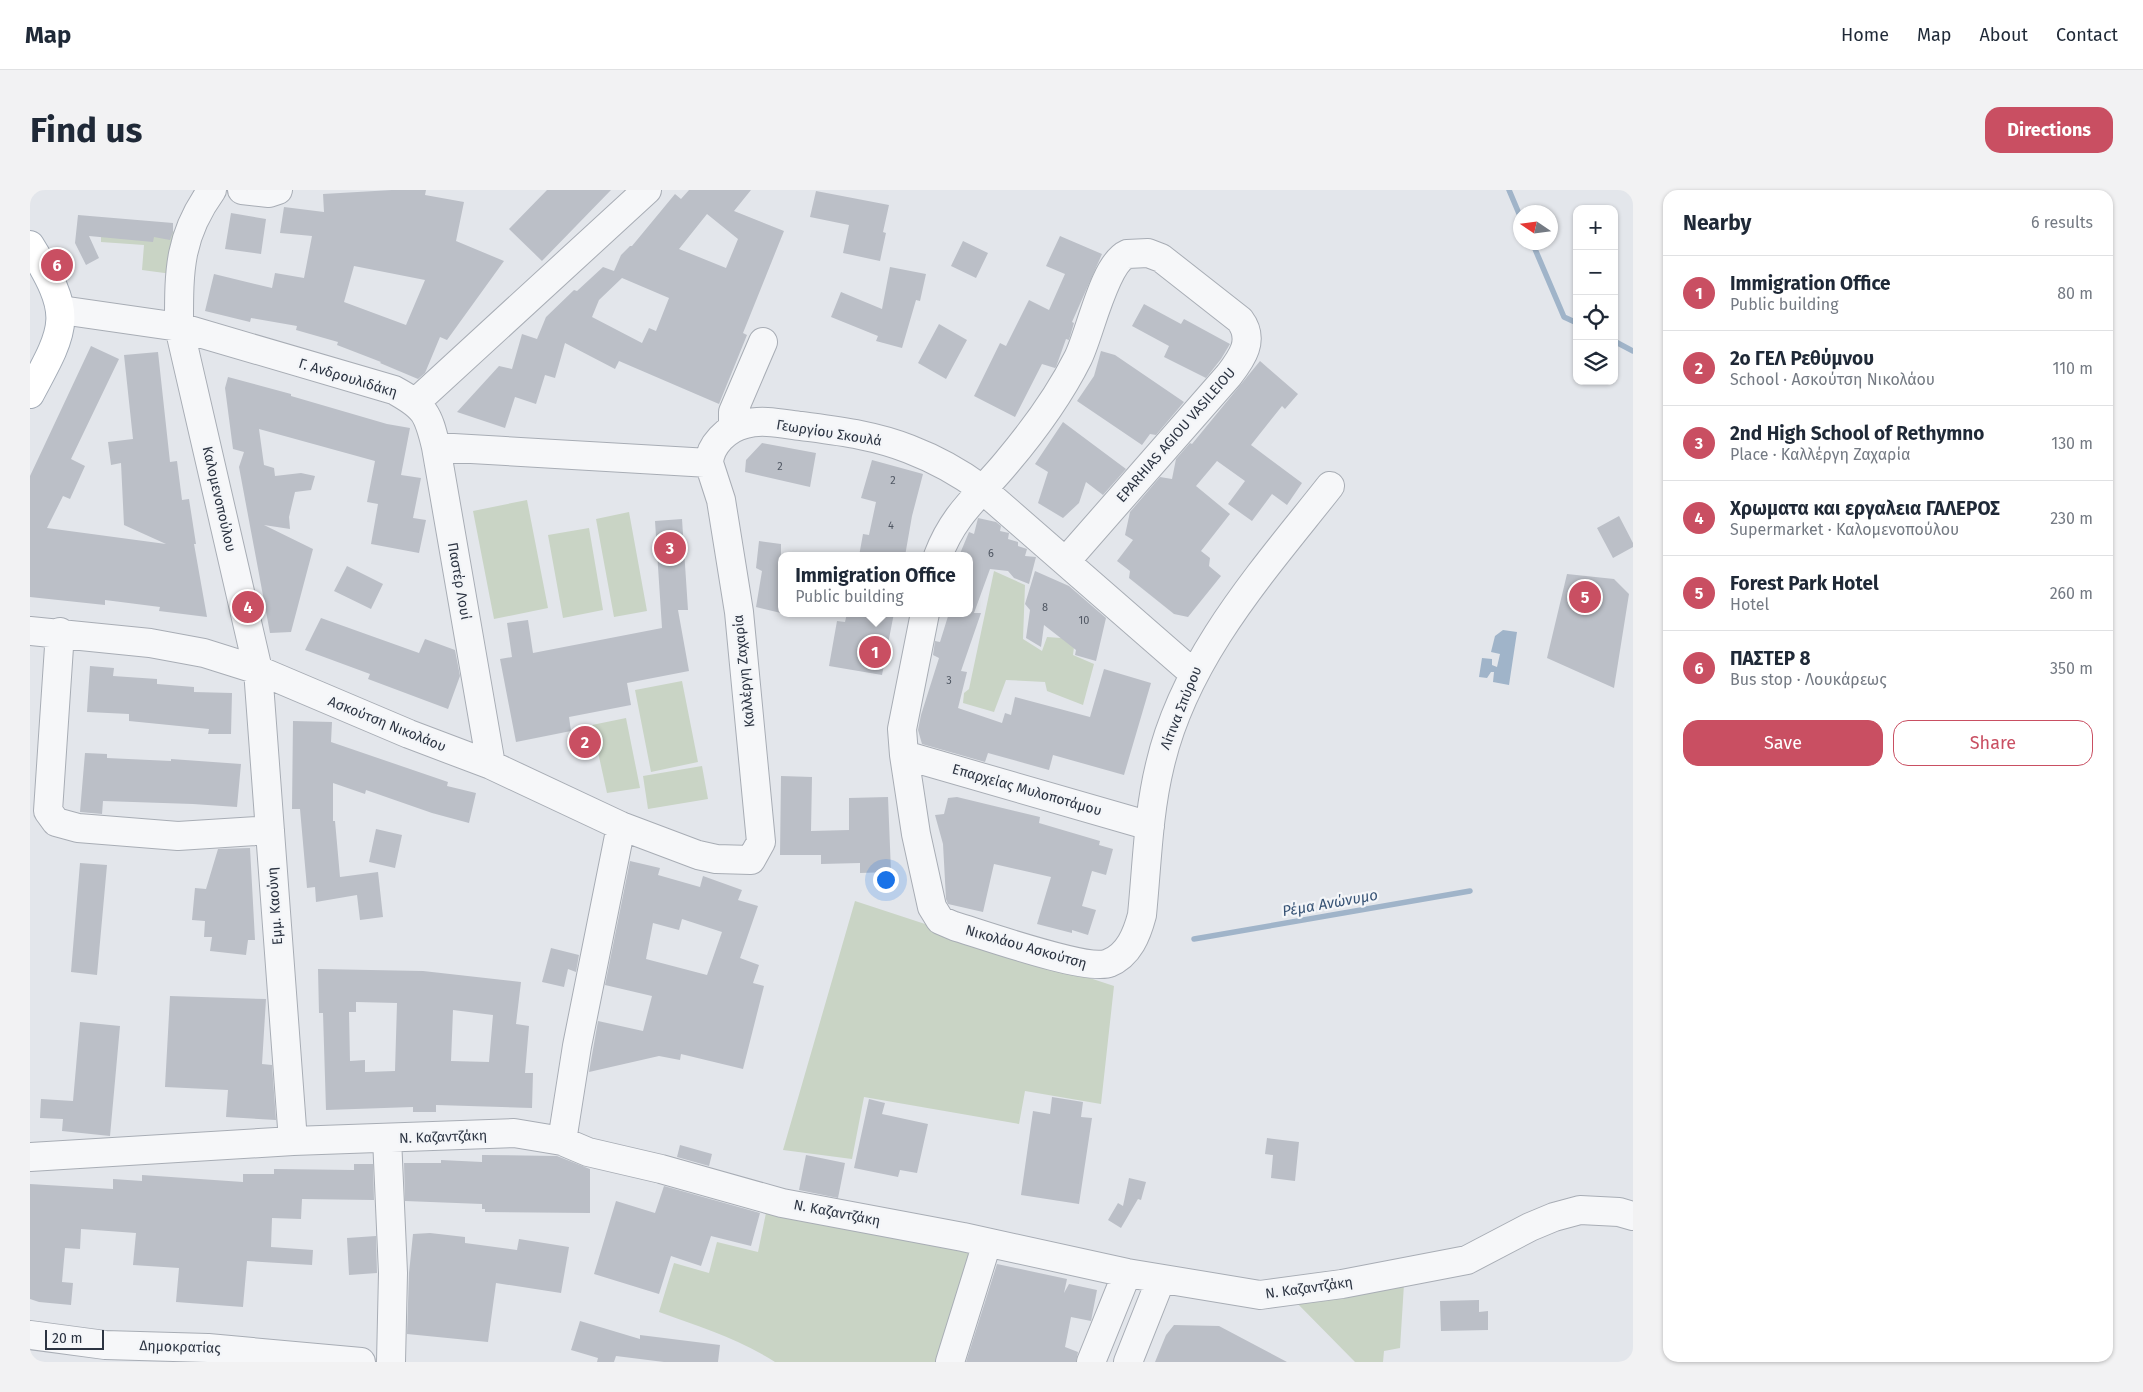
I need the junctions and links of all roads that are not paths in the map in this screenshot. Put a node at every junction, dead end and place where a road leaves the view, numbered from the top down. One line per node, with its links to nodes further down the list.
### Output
1 (212, 190): 7 (street, Καλομενοπούλου)
2 (242, 190): 3 (street)
3 (278, 190)
4 (647, 190): 10 (street)
5 (30, 245): 6 (main road)
6 (61, 310): 7 (street, Γ. Ανδρουλιδάκη); 9 (main road)
7 (179, 327): 10 (street, Γ. Ανδρουλιδάκη); 21 (street, Καλομενοπούλου)
8 (763, 342): 11 (street)
9 (30, 394)
10 (416, 402): 12 (street, Παστέρ Λουί)
11 (733, 428): 13 (street); 15 (street, Γεωργίου Σκουλά)
12 (436, 447): 13 (street); 24 (street, Παστέρ Λουί)
13 (709, 463): 28 (street, Καλλέργη Ζαχαρία)
14 (1330, 486): 22 (street, Λίτινα Σπύρου)
15 (982, 488): 16 (street); 17 (street, Γεωργίου Σκουλά); 17 (street, EPARHIAS AGIOU VASILEIOU)
16 (940, 552)
17 (1066, 561): 22 (street, Γεωργίου Σκουλά)
18 (924, 617): 23 (street)
19 (30, 631): 20 (street, Ασκούτση Νικολάου)
20 (60, 632): 21 (street, Ασκούτση Νικολάου); 27 (street)
21 (258, 670): 24 (street, Ασκούτση Νικολάου); 27 (street, Εμμ. Καούνη)
22 (1193, 673): 26 (street, Λίτινα Σπύρου)
23 (904, 755): 26 (street, Επαρχείας Μυλοποτάμου); 29 (street, Νικολάου Ασκούτση)
24 (491, 765): 25 (street, Ασκούτση Νικολάου)
25 (621, 826): 28 (street, Ασκούτση Νικολάου); 32 (street)
26 (1150, 826): 29 (street, Λίτινα Σπύρου)
27 (270, 830): 31 (street, Εμμ. Καούνη)
28 (732, 860)
29 (1113, 961)
30 (387, 1138): 31 (street, Ν. Καζαντζάκη); 32 (street, Ν. Καζαντζάκη); 40 (street)
31 (293, 1141): 33 (street, Ν. Καζαντζάκη)
32 (562, 1141): 35 (street, Ν. Καζαντζάκη)
33 (30, 1157)
34 (1633, 1216): 37 (street, Ν. Καζαντζάκη)
35 (987, 1242): 36 (street, Ν. Καζαντζάκη); 41 (street)
36 (1127, 1273): 37 (street, Ν. Καζαντζάκη); 42 (street)
37 (1161, 1279): 43 (street)
38 (30, 1335): 39 (street, Δημοκρατίας)
39 (361, 1362)
40 (391, 1362)
41 (950, 1362)
42 (1091, 1362)
43 (1128, 1362)

